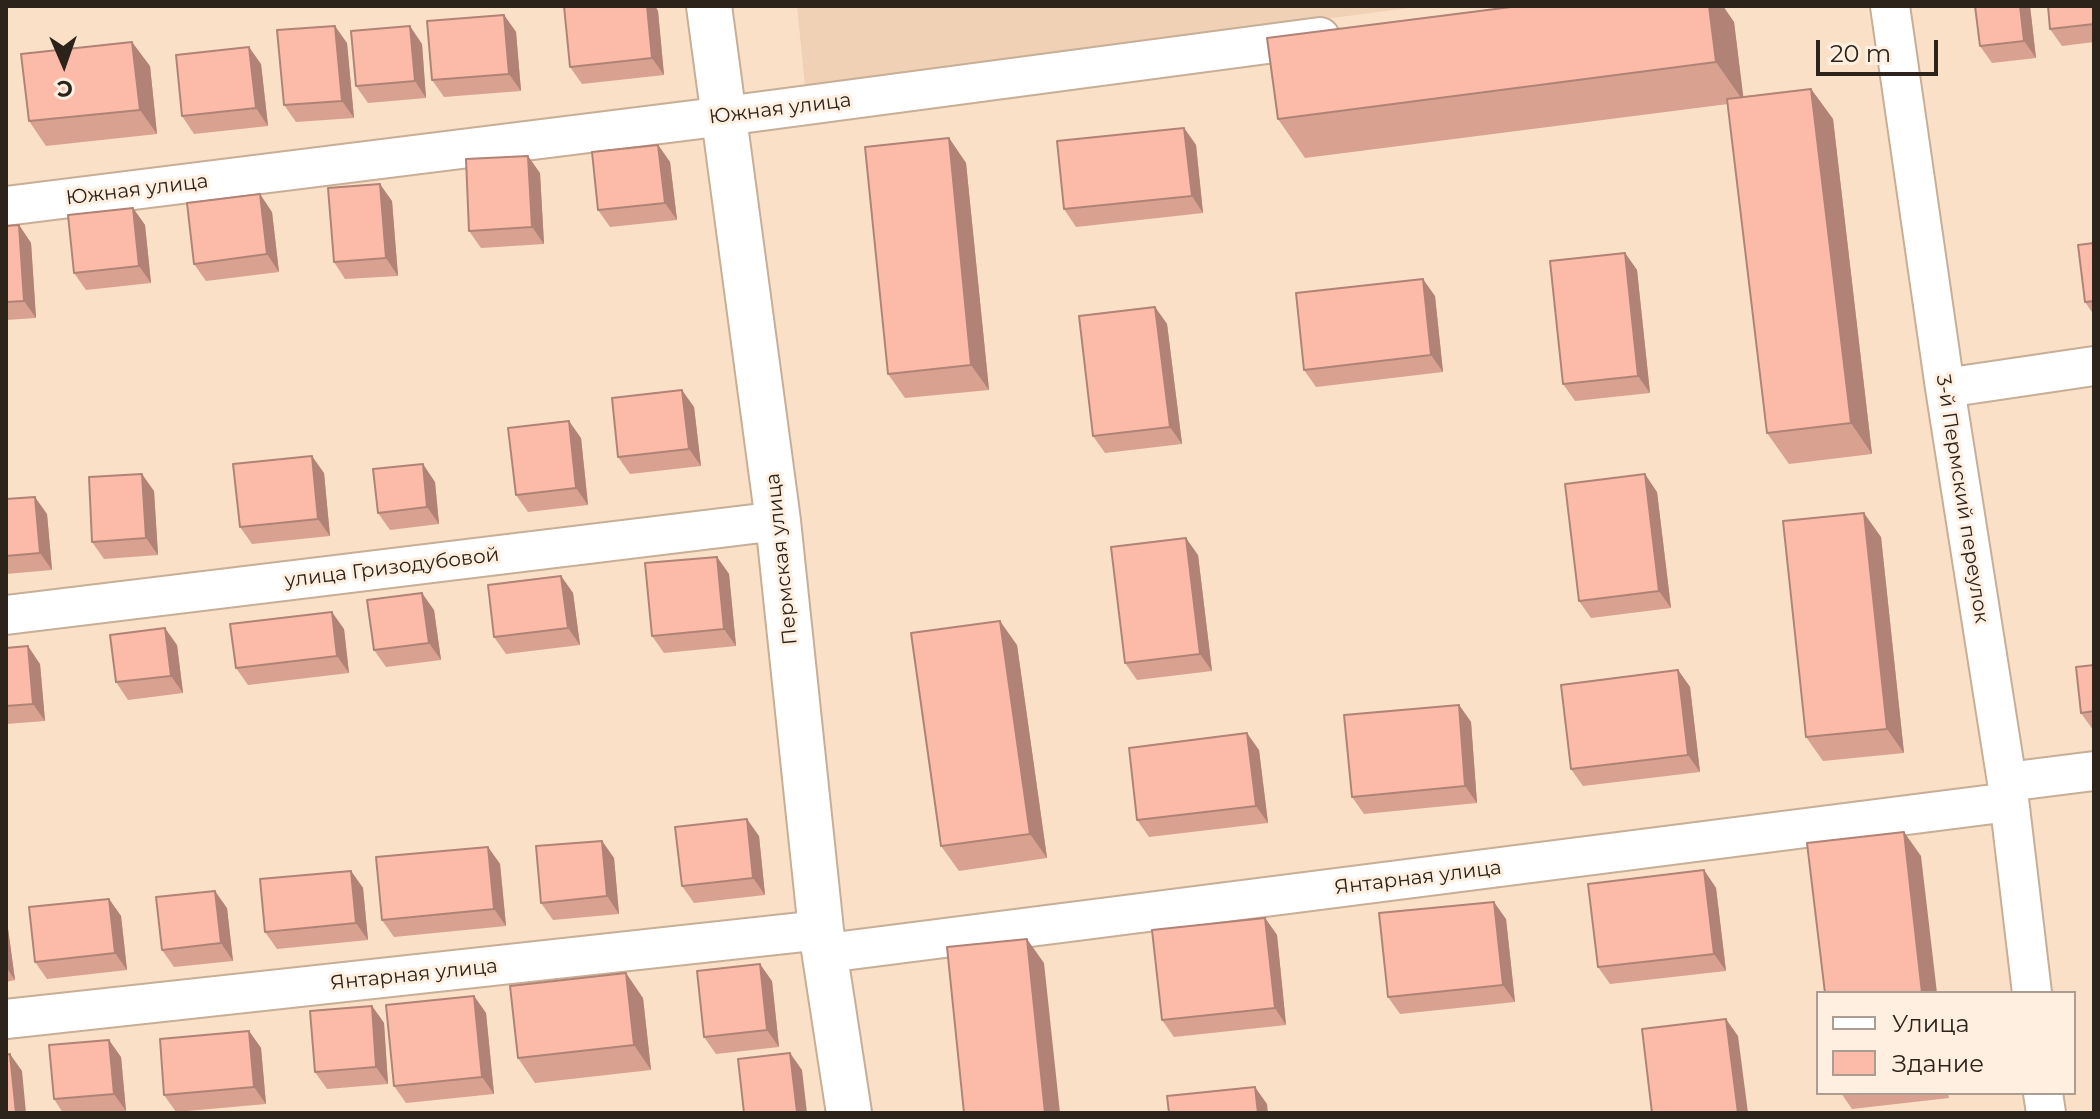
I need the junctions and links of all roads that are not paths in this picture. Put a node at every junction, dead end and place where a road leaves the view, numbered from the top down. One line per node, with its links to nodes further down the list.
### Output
1 (709, 6): 4 (street, Пермская улица)
2 (1890, 6): 7 (street, 3-й Пермский переулок)
3 (1349, 33): 4 (street, Южная улица)
4 (725, 116): 5 (street, Южная улица); 8 (street, Пермская улица)
5 (6, 206)
6 (2094, 366): 7 (street)
7 (1945, 388): 11 (street, 3-й Пермский переулок)
8 (778, 521): 9 (street, улица Гризодубовой); 12 (street, Пермская улица)
9 (6, 615)
10 (2094, 771): 11 (street, Янтарная улица)
11 (2008, 792): 12 (street, Янтарная улица); 13 (street, 3-й Пермский переулок)
12 (824, 942): 14 (street, Янтарная улица); 15 (street, Пермская улица)
13 (2032, 991)
14 (6, 1019)
15 (849, 1113)

